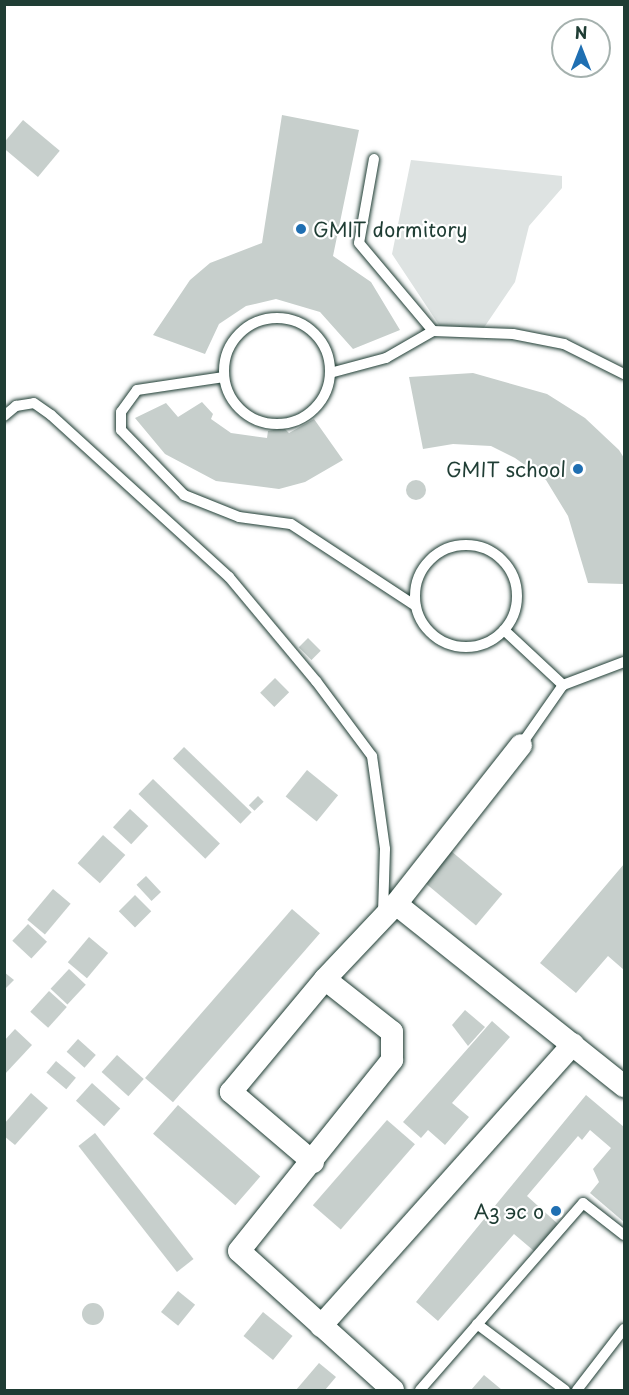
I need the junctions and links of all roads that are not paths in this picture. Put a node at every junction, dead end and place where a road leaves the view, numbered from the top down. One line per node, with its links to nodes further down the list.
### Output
1 (374, 159): 2 (lane)
2 (434, 331): 3 (lane); 4 (lane)
3 (330, 373): 5 (lane); 5 (lane)
4 (624, 374)
5 (224, 377): 7 (lane)
6 (4, 416): 12 (lane)
7 (416, 606): 8 (lane); 8 (lane)
8 (504, 630): 10 (lane)
9 (624, 662): 10 (lane)
10 (563, 685): 11 (lane)
11 (520, 746): 12 (street)
12 (389, 911): 13 (street); 14 (street)
13 (325, 979): 16 (street); 16 (street)
14 (573, 1044): 15 (street); 19 (street)
15 (624, 1086)
16 (313, 1162): 19 (street)
17 (624, 1235): 18 (lane)
18 (477, 1324): 22 (lane); 23 (lane)
19 (321, 1326): 21 (street)
20 (624, 1329): 24 (lane)
21 (393, 1390)
22 (420, 1390)
23 (565, 1390)
24 (577, 1390)

